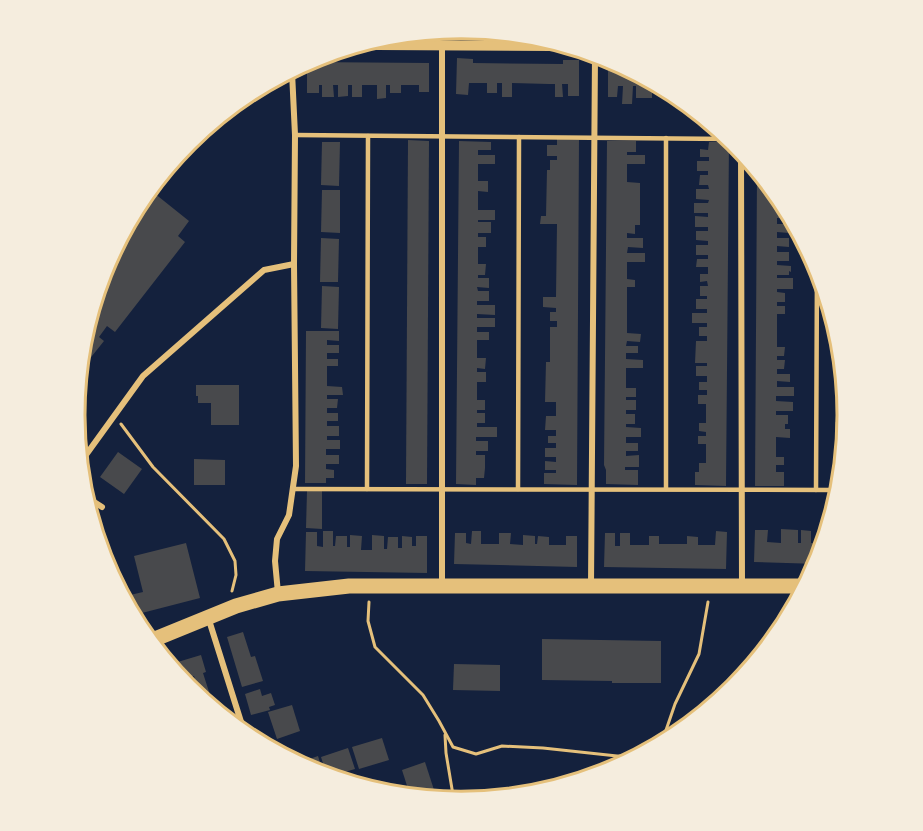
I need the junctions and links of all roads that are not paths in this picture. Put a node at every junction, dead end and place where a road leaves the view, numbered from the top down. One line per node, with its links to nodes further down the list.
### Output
1 (399, 44): 2 (street)
2 (442, 46): 3 (street); 8 (street)
3 (535, 46)
4 (595, 64): 10 (street)
5 (292, 79): 6 (street)
6 (295, 135): 7 (lane); 14 (street)
7 (368, 135): 8 (lane); 18 (lane)
8 (442, 136): 9 (lane); 19 (street)
9 (519, 137): 10 (lane); 20 (lane)
10 (595, 137): 11 (lane); 21 (street)
11 (666, 138): 12 (lane); 22 (lane)
12 (716, 138)
13 (741, 163): 23 (street)
14 (294, 264): 16 (street); 17 (street)
15 (817, 291): 24 (lane)
16 (87, 454)
17 (293, 489): 18 (lane); 32 (street)
18 (367, 489): 19 (lane)
19 (441, 489): 20 (lane); 28 (street)
20 (518, 489): 21 (lane)
21 (592, 489): 22 (lane); 29 (street)
22 (666, 489): 23 (lane)
23 (741, 490): 24 (lane); 30 (street)
24 (816, 490): 25 (lane)
25 (831, 490)
26 (95, 503): 27 (street)
27 (102, 507)
28 (442, 586): 29 (main road); 32 (main road)
29 (591, 586): 30 (main road)
30 (742, 586): 31 (main road)
31 (797, 586)
32 (278, 594): 33 (main road)
33 (208, 617): 34 (main road); 35 (street)
34 (157, 638)
35 (241, 720)

